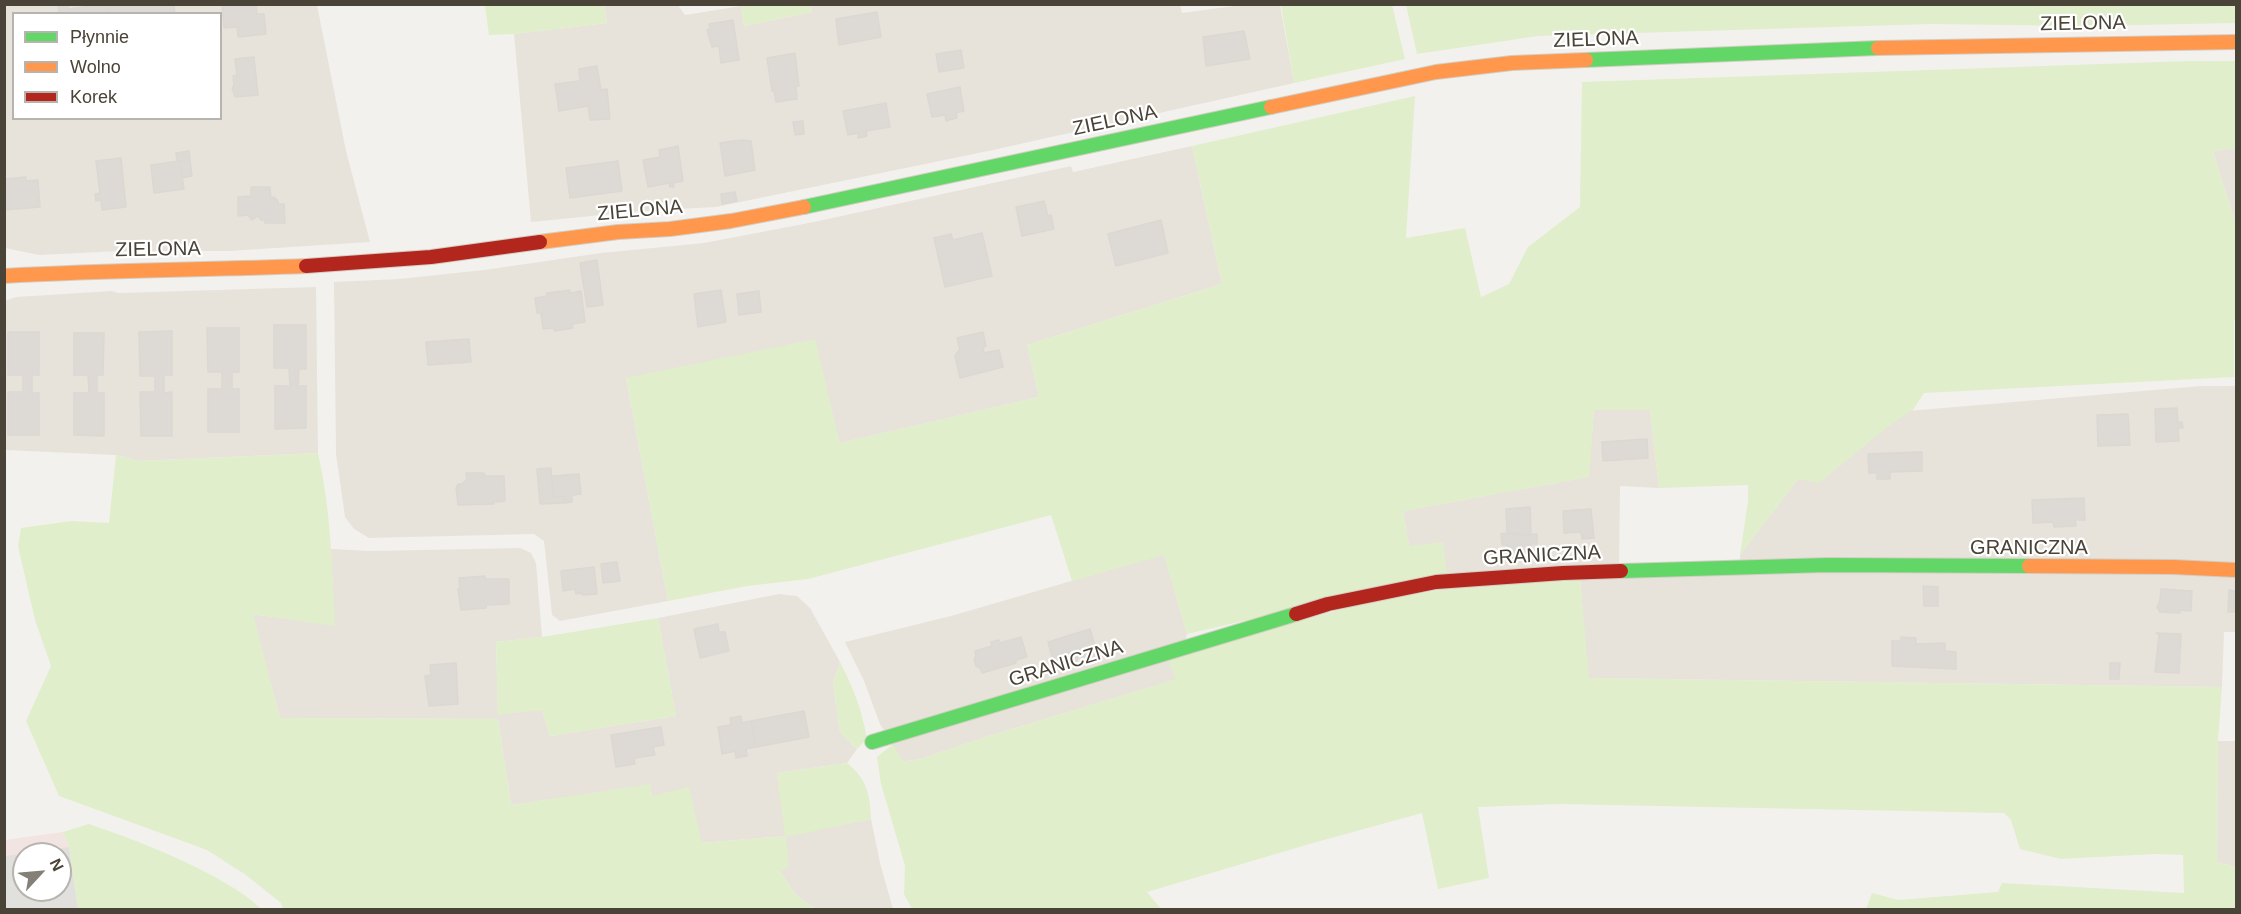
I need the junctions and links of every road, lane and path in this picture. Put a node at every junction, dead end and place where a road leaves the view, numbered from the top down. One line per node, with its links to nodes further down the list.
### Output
1 (2236, 42): 2 (street, ZIELONA)
2 (4, 276)
3 (2236, 570): 4 (street, GRANICZNA)
4 (872, 742)

